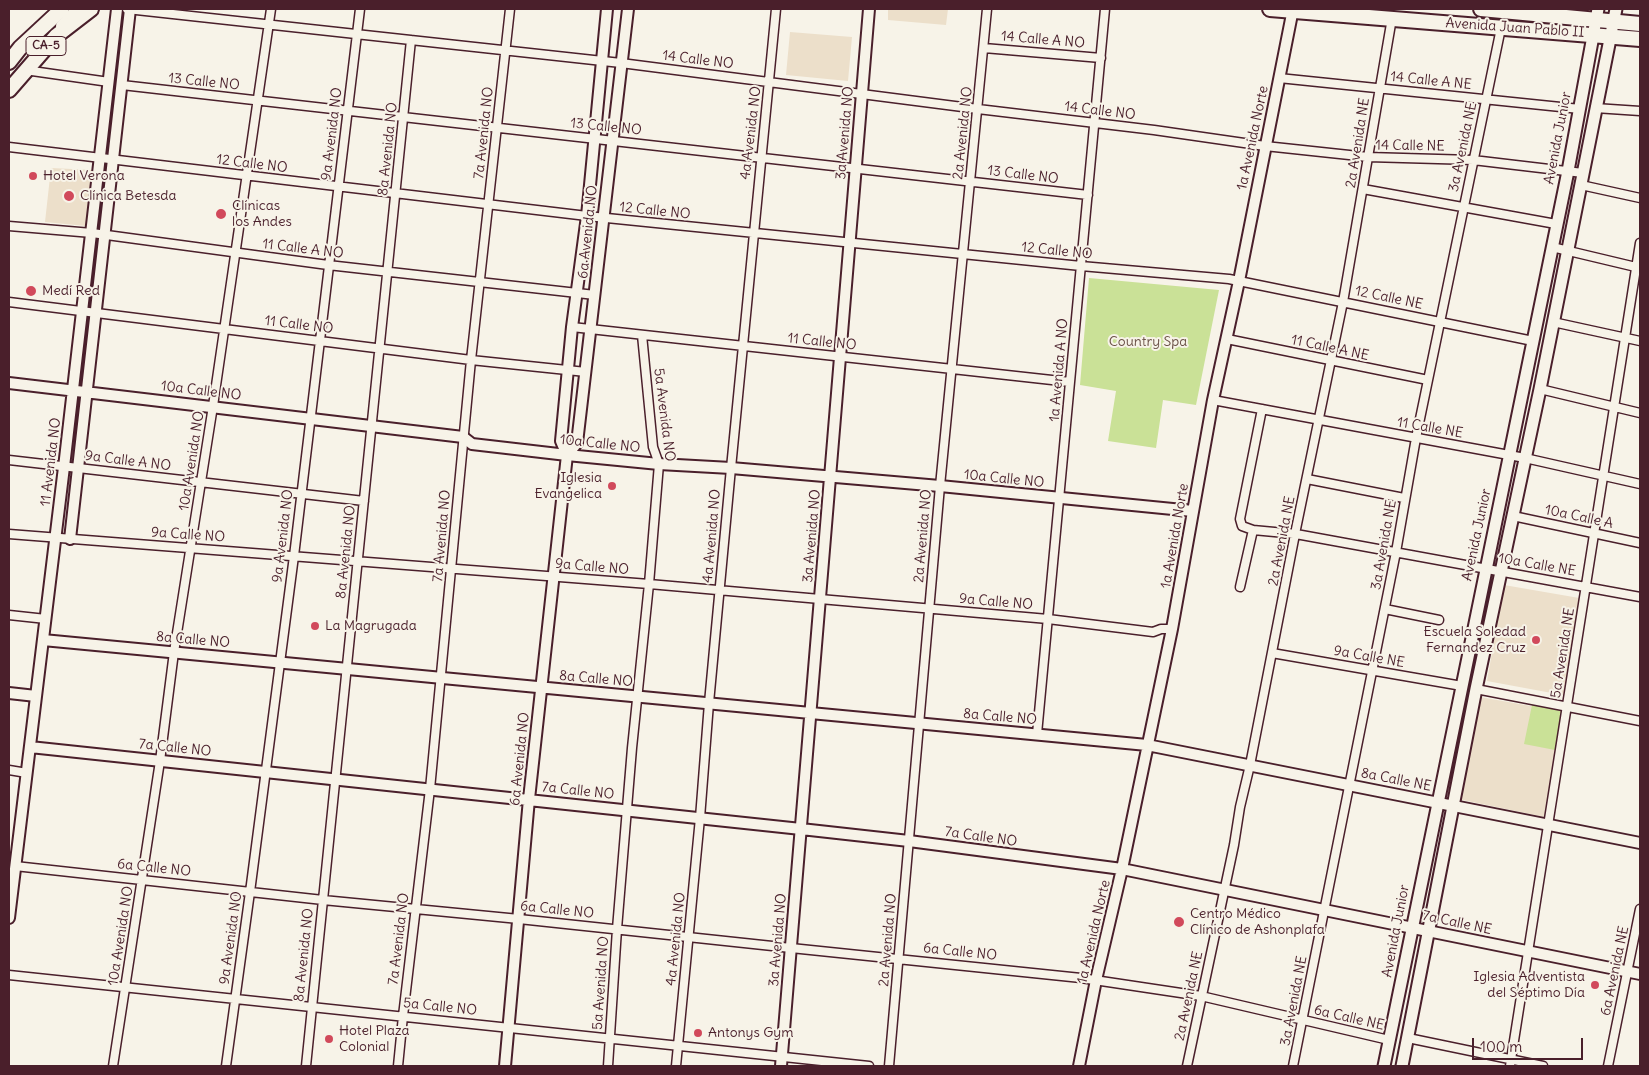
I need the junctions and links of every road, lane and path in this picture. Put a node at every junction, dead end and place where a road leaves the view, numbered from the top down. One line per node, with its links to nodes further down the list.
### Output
1 (62, 9): 35 (highway, CA-5)
2 (77, 9): 27 (street)
3 (91, 9): 27 (highway, CA-5)
4 (117, 9): 39 (street, 11 Avenida NO)
5 (128, 9): 22 (street, 14 Calle NO); 41 (street, 11 Avenida NO)
6 (271, 9): 22 (street, 10a Avenida NO)
7 (360, 9): 25 (street, 9a Avenida NO)
8 (510, 9): 32 (street, 7a Avenida NO)
9 (607, 9): 34 (street, 6a Avenida NO)
10 (628, 9): 36 (street, 6a Avenida NO)
11 (776, 9): 40 (street, 4a Avenida NO)
12 (869, 9): 44 (street, 3a Avenida NO)
13 (987, 9): 31 (street, 2a Avenida NO)
14 (1105, 9): 33 (street, 1a Avenida A NO)
15 (1270, 9): 17 (highway, Avenida Juan Pablo II)
16 (1481, 9): 18 (highway, Avenida Juan Pablo II)
17 (1293, 10): 21 (highway, Avenida Juan Pablo II); 38 (street, 1a Avenida Norte)
18 (1504, 10): 19 (highway, Avenida Juan Pablo II)
19 (1597, 14): 20 (highway, Avenida Juan Pablo II); 26 (main road, Avenida Junior)
20 (1615, 15): 23 (highway, Avenida Juan Pablo II); 28 (main road)
21 (1392, 18): 24 (highway, Avenida Juan Pablo II); 42 (street, 2a Avenida NE)
22 (268, 24): 25 (street, 14 Calle NO); 46 (street, 10a Avenida NO)
23 (1640, 24)
24 (1500, 28): 26 (highway, Avenida Juan Pablo II); 45 (street, 3a Avenida NE)
25 (356, 34): 30 (street, 14 Calle NO); 50 (street, 9a Avenida NO)
26 (1593, 34): 28 (highway, Avenida Juan Pablo II); 49 (main road, Avenida Junior)
27 (56, 36): 37 (highway, CA-5)
28 (1610, 36): 29 (highway, Avenida Juan Pablo II); 47 (main road)
29 (1640, 39)
30 (411, 40): 32 (street, 14 Calle NO); 52 (street, 8a Avenida NO)
31 (984, 48): 33 (street, 14 Calle A NO); 48 (street, 2a Avenida NO)
32 (505, 51): 34 (street, 14 Calle NO); 54 (street, 7a Avenida NO)
33 (1101, 58): 53 (street, 1a Avenida A NO)
34 (602, 61): 36 (street, 14 Calle NO); 55 (street, 6a Avenida NO)
35 (9, 62)
36 (621, 63): 40 (street, 14 Calle NO); 56 (street, 6a Avenida NO)
37 (26, 70): 39 (street); 43 (highway, CA-5)
38 (1280, 78): 42 (street, 14 Calle A NE); 57 (street, 1a Avenida Norte)
39 (109, 82): 60 (street, 11 Avenida NO)
40 (770, 82): 44 (street, 14 Calle NO); 61 (street, 4a Avenida NO)
41 (122, 85): 46 (street, 13 Calle NO); 62 (street, 11 Avenida NO)
42 (1380, 88): 45 (street, 14 Calle A NE); 59 (street, 2a Avenida NE)
43 (9, 90)
44 (862, 94): 48 (street, 14 Calle NO); 64 (street, 3a Avenida NO)
45 (1486, 99): 49 (street, 14 Calle A NE); 63 (street, 3a Avenida NE)
46 (257, 100): 50 (street, 13 Calle NO); 67 (street, 10a Avenida NO)
47 (1595, 108): 51 (street); 66 (main road)
48 (978, 109): 53 (street, 14 Calle NO); 68 (street, 2a Avenida NO)
49 (1580, 109): 65 (main road, Avenida Junior)
50 (347, 110): 52 (street, 13 Calle NO); 70 (street, 9a Avenida NO)
51 (1640, 111)
52 (403, 117): 54 (street, 13 Calle NO); 72 (street, 8a Avenida NO)
53 (1095, 122): 57 (street, 14 Calle NO); 73 (street, 1a Avenida A NO)
54 (497, 128): 55 (street, 13 Calle NO); 75 (street, 7a Avenida NO)
55 (594, 139): 56 (street, 13 Calle NO); 77 (street, 6a Avenida NO)
56 (611, 141): 61 (street, 13 Calle NO); 78 (street, 6a Avenida NO)
57 (1265, 146): 59 (street, 14 Calle NE); 94 (street, 1a Avenida Norte)
58 (9, 147): 60 (street, 12 Calle NO)
59 (1368, 157): 63 (street, 14 Calle NE); 71 (street, 2a Avenida NE)
60 (100, 158): 62 (street, 12 Calle NO); 81 (street, 11 Avenida NO)
61 (761, 158): 64 (street, 13 Calle NO); 82 (street, 4a Avenida NO)
62 (113, 160): 67 (street, 12 Calle NO); 83 (street, 11 Avenida NO)
63 (1473, 160): 65 (street, 14 Calle NE); 76 (street, 3a Avenida NE)
64 (856, 169): 68 (street, 13 Calle NO); 84 (street, 3a Avenida NO)
65 (1568, 171): 66 (street, 14 Calle NE); 79 (main road, Avenida Junior)
66 (1583, 173): 69 (main road)
67 (247, 176): 70 (street, 12 Calle NO); 88 (street, 10a Avenida NO)
68 (971, 182): 73 (street, 13 Calle NO); 89 (street, 2a Avenida NO)
69 (1581, 185): 74 (street); 87 (main road)
70 (338, 187): 72 (street, 12 Calle NO); 90 (street, 9a Avenida NO)
71 (1363, 189): 76 (street); 99 (street, 2a Avenida NE)
72 (396, 194): 75 (street, 12 Calle NO); 93 (street, 8a Avenida NO)
73 (1088, 195): 91 (street, 1a Avenida A NO)
74 (1640, 198)
75 (488, 205): 77 (street, 12 Calle NO); 95 (street, 7a Avenida NO)
76 (1463, 208): 79 (street); 102 (street, 3a Avenida NE)
77 (586, 216): 78 (street, 12 Calle NO); 96 (street, 6a Avenida NO)
78 (603, 218): 82 (street, 12 Calle NO); 97 (street, 6a Avenida NO)
79 (1556, 224): 86 (main road, Avenida Junior)
80 (9, 226): 81 (street, 11 Calle A NO)
81 (92, 233): 83 (street, 11 Calle A NO); 100 (street, 11 Avenida NO)
82 (754, 233): 84 (street, 12 Calle NO); 113 (street, 4a Avenida NO)
83 (105, 235): 88 (street, 11 Calle A NO); 101 (street, 11 Avenida NO)
84 (850, 243): 89 (street, 12 Calle NO); 115 (street, 3a Avenida NO)
85 (1640, 243): 92 (street, 5a Avenida NE)
86 (1552, 247): 87 (street); 111 (main road, Avenida Junior)
87 (1568, 250): 92 (street); 103 (main road)
88 (235, 253): 90 (street, 11 Calle A NO); 105 (street, 10a Avenida NO)
89 (963, 254): 91 (street, 12 Calle NO); 118 (street, 2a Avenida NO)
90 (328, 265): 93 (street, 11 Calle A NO); 110 (street, 9a Avenida NO)
91 (1081, 266): 94 (street, 12 Calle NO); 122 (street, 1a Avenida A NO)
92 (1638, 268): 108 (street, 5a Avenida NE)
93 (387, 272): 95 (street, 11 Calle A NO); 114 (street, 8a Avenida NO)
94 (1239, 281): 99 (street, 12 Calle NE); 109 (street, 1a Avenida Norte)
95 (480, 282): 96 (street, 11 Calle A NO); 116 (street, 7a Avenida NO)
96 (576, 293): 97 (street, 11 Calle A NO); 104 (street, 6a Avenida NO)
97 (595, 295): 106 (street, 6a Avenida NO)
98 (9, 302): 100 (street, 11 Calle NO)
99 (1344, 302): 102 (street, 12 Calle NE); 117 (street, 2a Avenida NE)
100 (83, 311): 101 (street, 11 Calle NO); 125 (street, 11 Avenida NO)
101 (96, 313): 105 (street, 11 Calle NO); 126 (street, 11 Avenida NO)
102 (1440, 322): 111 (street, 12 Calle NE); 121 (street, 3a Avenida NE)
103 (1553, 322): 108 (street); 124 (main road)
104 (572, 327): 106 (street, 11 Calle NO); 119 (street, 6a Avenida NO)
105 (224, 328): 110 (street, 11 Calle NO); 128 (street, 10a Avenida NO)
106 (591, 330): 107 (street, 11 Calle NO); 120 (street, 6a Avenida NO)
107 (642, 335): 113 (street, 11 Calle NO); 141 (street, 5a Avenida NO)
108 (1625, 337): 112 (street); 129 (street, 5a Avenida NE)
109 (1226, 339): 117 (street, 11 Calle A NE); 127 (street, 1a Avenida Norte)
110 (319, 340): 114 (street, 11 Calle NO); 132 (street, 9a Avenida NO)
111 (1533, 341): 138 (main road, Avenida Junior)
112 (1640, 341)
113 (743, 346): 115 (street, 11 Calle NO); 144 (street, 4a Avenida NO)
114 (380, 348): 116 (street, 11 Calle NO); 134 (street, 8a Avenida NO)
115 (840, 357): 118 (street, 11 Calle NO); 146 (street, 3a Avenida NO)
116 (471, 360): 119 (street, 11 Calle NO); 135 (street, 7a Avenida NO)
117 (1331, 361): 121 (street, 11 Calle A NE); 133 (street, 2a Avenida NE)
118 (952, 369): 122 (street, 11 Calle NO); 150 (street, 2a Avenida NO)
119 (568, 370): 120 (street, 11 Calle NO); 137 (street, 6a Avenida NO)
120 (586, 372): 137 (street, 6a Avenida NO)
121 (1428, 380): 136 (street, 3a Avenida NE)
122 (1070, 382): 153 (street, 1a Avenida A NO)
123 (9, 383): 125 (street, 10a Calle NO)
124 (1540, 389): 129 (street); 139 (main road)
125 (73, 390): 126 (street, 10a Calle NO); 142 (street, 11 Avenida NO)
126 (87, 392): 128 (street, 10a Calle NO); 143 (street, 11 Avenida NO)
127 (1214, 400): 130 (street, 11 Calle NE); 155 (street, 1a Avenida Norte)
128 (213, 406): 132 (street, 10a Calle NO); 148 (street, 10a Avenida NO)
129 (1614, 407): 131 (street); 145 (street, 5a Avenida NE)
130 (1262, 409): 133 (street, 11 Calle NE); 157 (street)
131 (1640, 412)
132 (311, 418): 134 (street, 10a Calle NO); 151 (street, 9a Avenida NO)
133 (1320, 420): 136 (street, 11 Calle NE); 147 (street, 2a Avenida NE)
134 (372, 426): 135 (street, 10a Calle NO); 154 (street, 8a Avenida NO)
135 (463, 437): 137 (street, 10a Calle NO); 168 (street, 7a Avenida NO)
136 (1416, 438): 138 (street, 11 Calle NE); 152 (street, 3a Avenida NE)
137 (567, 455): 141 (street, 10a Calle NO); 171 (street, 6a Avenida NO)
138 (1508, 455): 139 (street, 11 Calle NE); 169 (main road, Avenida Junior)
139 (1525, 458): 145 (street, 11 Calle NE); 156 (main road)
140 (9, 460): 142 (street, 9a Calle A NO)
141 (659, 464): 144 (street, 10a Calle NO); 172 (street, 5a Avenida NO)
142 (64, 467): 143 (street, 9a Calle A NO); 161 (street, 11 Avenida NO)
143 (78, 468): 148 (street, 9a Calle A NO); 162 (street, 11 Avenida NO)
144 (731, 468): 146 (street, 10a Calle NO); 175 (street, 4a Avenida NO)
145 (1604, 476): 149 (street, 11 Calle NE); 158 (street, 5a Avenida NE)
146 (830, 478): 150 (street, 10a Calle NO); 177 (street, 3a Avenida NO)
147 (1307, 479): 152 (street); 160 (street, 2a Avenida NE)
148 (201, 483): 151 (street, 9a Calle A NO); 164 (street, 10a Avenida NO)
149 (1640, 484)
150 (940, 486): 153 (street, 10a Calle NO); 178 (street, 2a Avenida NO)
151 (301, 494): 154 (street, 9a Calle A NO); 166 (street, 9a Avenida NO)
152 (1404, 498): 165 (street, 3a Avenida NE)
153 (1059, 499): 155 (street, 10a Calle NO); 182 (street, 1a Avenida A NO)
154 (364, 501): 167 (street, 8a Avenida NO)
155 (1193, 511): 184 (street, 1a Avenida Norte)
156 (1513, 516): 158 (street, 10a Calle A); 170 (main road)
157 (1252, 530): 160 (street, 10a Calle NE); 173 (street)
158 (1594, 533): 163 (street, 10a Calle A); 174 (street, 5a Avenida NE)
159 (9, 534): 161 (street, 9a Calle NO)
160 (1296, 534): 165 (street, 10a Calle NE); 187 (street, 2a Avenida NE)
161 (56, 538): 162 (street, 9a Calle NO); 181 (street, 11 Avenida NO)
162 (70, 539): 164 (street, 9a Calle NO)
163 (1640, 543)
164 (190, 548): 166 (street, 9a Calle NO); 186 (street, 10a Avenida NO)
165 (1396, 552): 169 (street, 10a Calle NE); 179 (street, 3a Avenida NE)
166 (294, 556): 167 (street, 9a Calle NO); 188 (street, 9a Avenida NO)
167 (358, 561): 168 (street, 9a Calle NO); 189 (street, 8a Avenida NO)
168 (452, 568): 171 (street, 9a Calle NO); 191 (street, 7a Avenida NO)
169 (1485, 568): 170 (street, 10a Calle NE); 192 (main road, Avenida Junior)
170 (1502, 571): 174 (street, 10a Calle NE); 194 (main road)
171 (553, 576): 172 (street, 9a Calle NO); 193 (street, 6a Avenida NO)
172 (649, 584): 175 (street, 9a Calle NO); 197 (street, 5a Avenida NO)
173 (1240, 587)
174 (1586, 587): 176 (street, 10a Calle NE); 199 (street, 5a Avenida NE)
175 (720, 591): 177 (street, 9a Calle NO); 198 (street, 4a Avenida NO)
176 (1640, 597)
177 (820, 599): 178 (street, 9a Calle NO); 200 (street, 3a Avenida NO)
178 (929, 609): 182 (street, 9a Calle NO); 202 (street, 2a Avenida NO)
179 (1385, 609): 183 (street); 190 (street, 3a Avenida NE)
180 (9, 615): 181 (street)
181 (46, 619): 185 (street, 11 Avenida NO)
182 (1048, 619): 184 (street, 9a Calle NO); 203 (street, 1a Avenida A NO)
183 (1439, 620)
184 (1172, 629): 204 (street, 1a Avenida Norte)
185 (43, 640): 186 (street, 8a Calle NO); 196 (street, 11 Avenida NO)
186 (174, 652): 188 (street, 8a Calle NO); 206 (street, 10a Avenida NO)
187 (1272, 653): 190 (street, 9a Calle NE); 207 (street, 2a Avenida NE)
188 (280, 662): 189 (street, 8a Calle NO); 209 (street, 9a Avenida NO)
189 (346, 669): 191 (street, 8a Calle NO); 211 (street, 8a Avenida NO)
190 (1372, 670): 192 (street, 9a Calle NE); 212 (street, 3a Avenida NE)
191 (441, 678): 193 (street, 8a Calle NO); 213 (street, 7a Avenida NO)
192 (1462, 686): 215 (main road, Avenida Junior)
193 (541, 687): 197 (street, 8a Calle NO); 214 (street, 6a Avenida NO)
194 (1476, 689): 199 (street); 216 (main road)
195 (9, 692): 196 (street)
196 (36, 696): 205 (street, 11 Avenida NO)
197 (636, 696): 198 (street, 8a Calle NO); 217 (street, 5a Avenida NO)
198 (709, 703): 200 (street, 8a Calle NO); 218 (street, 4a Avenida NO)
199 (1567, 706): 201 (street); 219 (street, 5a Avenida NE)
200 (811, 713): 202 (street, 8a Calle NO); 220 (street, 3a Avenida NO)
201 (1640, 721)
202 (919, 723): 203 (street, 8a Calle NO); 221 (street, 2a Avenida NO)
203 (1037, 734): 204 (street, 8a Calle NO)
204 (1147, 745): 207 (street, 8a Calle NE); 225 (street, 1a Avenida Norte)
205 (30, 747): 206 (street, 7a Calle NO); 210 (street, 11 Avenida NO)
206 (160, 761): 209 (street, 7a Calle NO); 226 (street, 10a Avenida NO)
207 (1250, 766): 212 (street, 8a Calle NE); 227 (street, 2a Avenida NE)
208 (9, 770): 210 (street)
209 (266, 772): 211 (street, 7a Calle NO); 228 (street, 9a Avenida NO)
210 (27, 773): 223 (street, 11 Avenida NO)
211 (335, 779): 213 (street, 7a Calle NO); 229 (street, 8a Avenida NO)
212 (1350, 785): 215 (street, 8a Calle NE); 232 (street, 3a Avenida NE)
213 (430, 789): 214 (street, 7a Calle NO); 230 (street, 7a Avenida NO)
214 (529, 799): 217 (street, 7a Calle NO); 234 (street, 6a Avenida NO)
215 (1438, 803): 216 (street, 8a Calle NE); 235 (main road, Avenida Junior)
216 (1453, 806): 219 (street, 8a Calle NE); 237 (main road)
217 (627, 810): 218 (street, 7a Calle NO); 236 (street, 5a Avenida NO)
218 (700, 818): 220 (street, 7a Calle NO); 238 (street, 4a Avenida NO)
219 (1548, 825): 222 (street, 8a Calle NE); 240 (street, 5a Avenida NE)
220 (801, 829): 221 (street, 7a Calle NO); 239 (street, 3a Avenida NO)
221 (909, 841): 225 (street, 7a Calle NO); 241 (street, 2a Avenida NO)
222 (1640, 843)
223 (13, 852): 224 (street, 11 Avenida NO)
224 (15, 866): 226 (street, 6a Calle NO); 233 (street, 11 Avenida NO)
225 (1122, 869): 227 (street, 7a Calle NE); 245 (street, 1a Avenida Norte)
226 (142, 879): 228 (street, 6a Calle NO); 246 (street, 10a Avenida NO)
227 (1224, 890): 232 (street, 7a Calle NE); 247 (street, 2a Avenida NE)
228 (250, 892): 229 (street, 6a Calle NO); 248 (street, 9a Avenida NO)
229 (323, 900): 230 (street, 6a Calle NO); 249 (street, 8a Avenida NO)
230 (415, 909): 234 (street, 6a Calle NO); 250 (street, 7a Avenida NO)
231 (1640, 909): 242 (street, 6a Avenida NE)
232 (1324, 910): 235 (street, 7a Calle NE); 251 (street, 3a Avenida NE)
233 (9, 918)
234 (519, 918): 236 (street, 6a Calle NO); 252 (street, 6a Avenida NO)
235 (1412, 928): 237 (street, 7a Calle NE); 255 (main road, Avenida Junior)
236 (617, 929): 238 (street, 6a Calle NO); 254 (street, 5a Avenida NO)
237 (1429, 931): 240 (street, 7a Calle NE); 253 (main road)
238 (689, 936): 239 (street, 6a Calle NO); 256 (street, 4a Avenida NO)
239 (791, 948): 241 (street, 6a Calle NO); 257 (street, 3a Avenida NO)
240 (1528, 952): 242 (street, 7a Calle NE); 258 (street, 5a Avenida NE)
241 (898, 958): 245 (street, 6a Calle NO); 267 (street, 2a Avenida NO)
242 (1627, 972): 243 (street, 7a Calle NE); 274 (street, 6a Avenida NE)
243 (1640, 974)
244 (9, 975): 246 (street, 5a Calle NO)
245 (1096, 980): 247 (street, 6a Calle NE); 268 (street, 1a Avenida Norte)
246 (126, 987): 248 (street, 5a Calle NO); 259 (street, 10a Avenida NO)
247 (1201, 996): 251 (street, 6a Calle NE); 269 (street, 2a Avenida NE)
248 (236, 998): 249 (street, 5a Calle NO); 260 (street, 9a Avenida NO)
249 (312, 1006): 250 (street, 5a Calle NO); 261 (street, 8a Avenida NO)
250 (403, 1016): 252 (street, 5a Calle NO); 262 (street, 7a Avenida NO)
251 (1302, 1020): 255 (street, 6a Calle NE); 270 (street, 3a Avenida NE)
252 (509, 1027): 254 (street, 5a Calle NO); 263 (street, 6a Avenida NO)
253 (1408, 1038): 258 (street); 272 (main road)
254 (610, 1039): 256 (street, 5a Calle NO); 264 (street, 5a Avenida NO)
255 (1389, 1040): 271 (main road, Avenida Junior)
256 (678, 1046): 257 (street, 5a Calle NO); 265 (street, 4a Avenida NO)
257 (782, 1062): 266 (street, 5a Calle NO)
258 (1511, 1063): 273 (street)
259 (114, 1066)
260 (226, 1066)
261 (306, 1066)
262 (398, 1066)
263 (505, 1066)
264 (608, 1066)
265 (676, 1066)
266 (869, 1066)
267 (889, 1066)
268 (1079, 1066)
269 (1187, 1066)
270 (1294, 1066)
271 (1384, 1066)
272 (1402, 1066)
273 (1543, 1066)
274 (1608, 1066)

